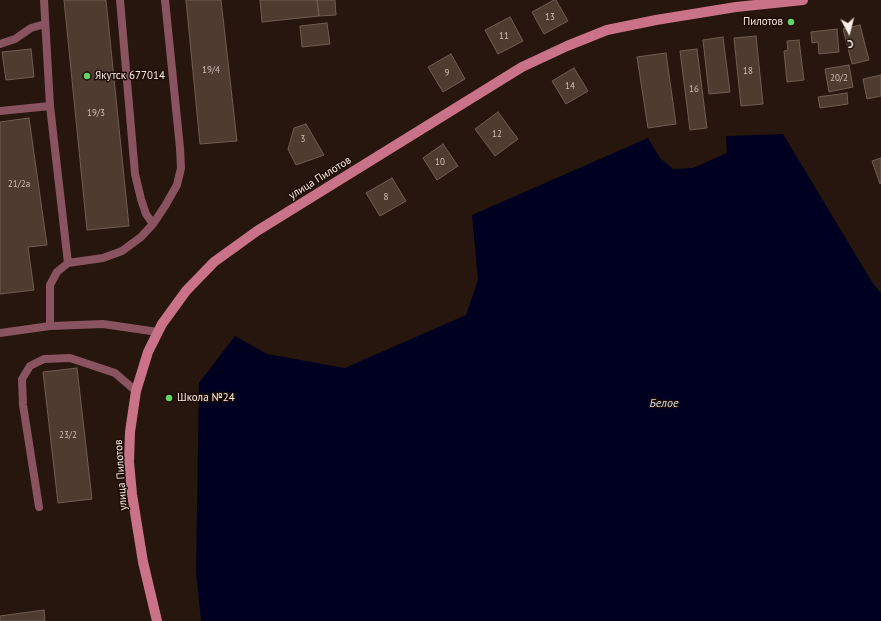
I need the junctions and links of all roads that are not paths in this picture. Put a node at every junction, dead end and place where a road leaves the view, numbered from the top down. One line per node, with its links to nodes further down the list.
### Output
1 (44, 0): 6 (lane)
2 (120, 0): 10 (lane)
3 (165, 0): 10 (lane)
4 (802, 0): 5 (street, улица Пилотов)
5 (736, 4): 13 (street, улица Пилотов)
6 (45, 24): 7 (lane); 8 (lane)
7 (0, 44)
8 (50, 106): 9 (lane); 11 (lane)
9 (0, 111)
10 (153, 224): 11 (lane)
11 (68, 263): 12 (lane)
12 (50, 326): 13 (lane); 14 (lane)
13 (158, 332): 15 (street, улица Пилотов)
14 (0, 333)
15 (136, 391): 16 (lane); 17 (street, улица Пилотов)
16 (38, 507)
17 (156, 621)

